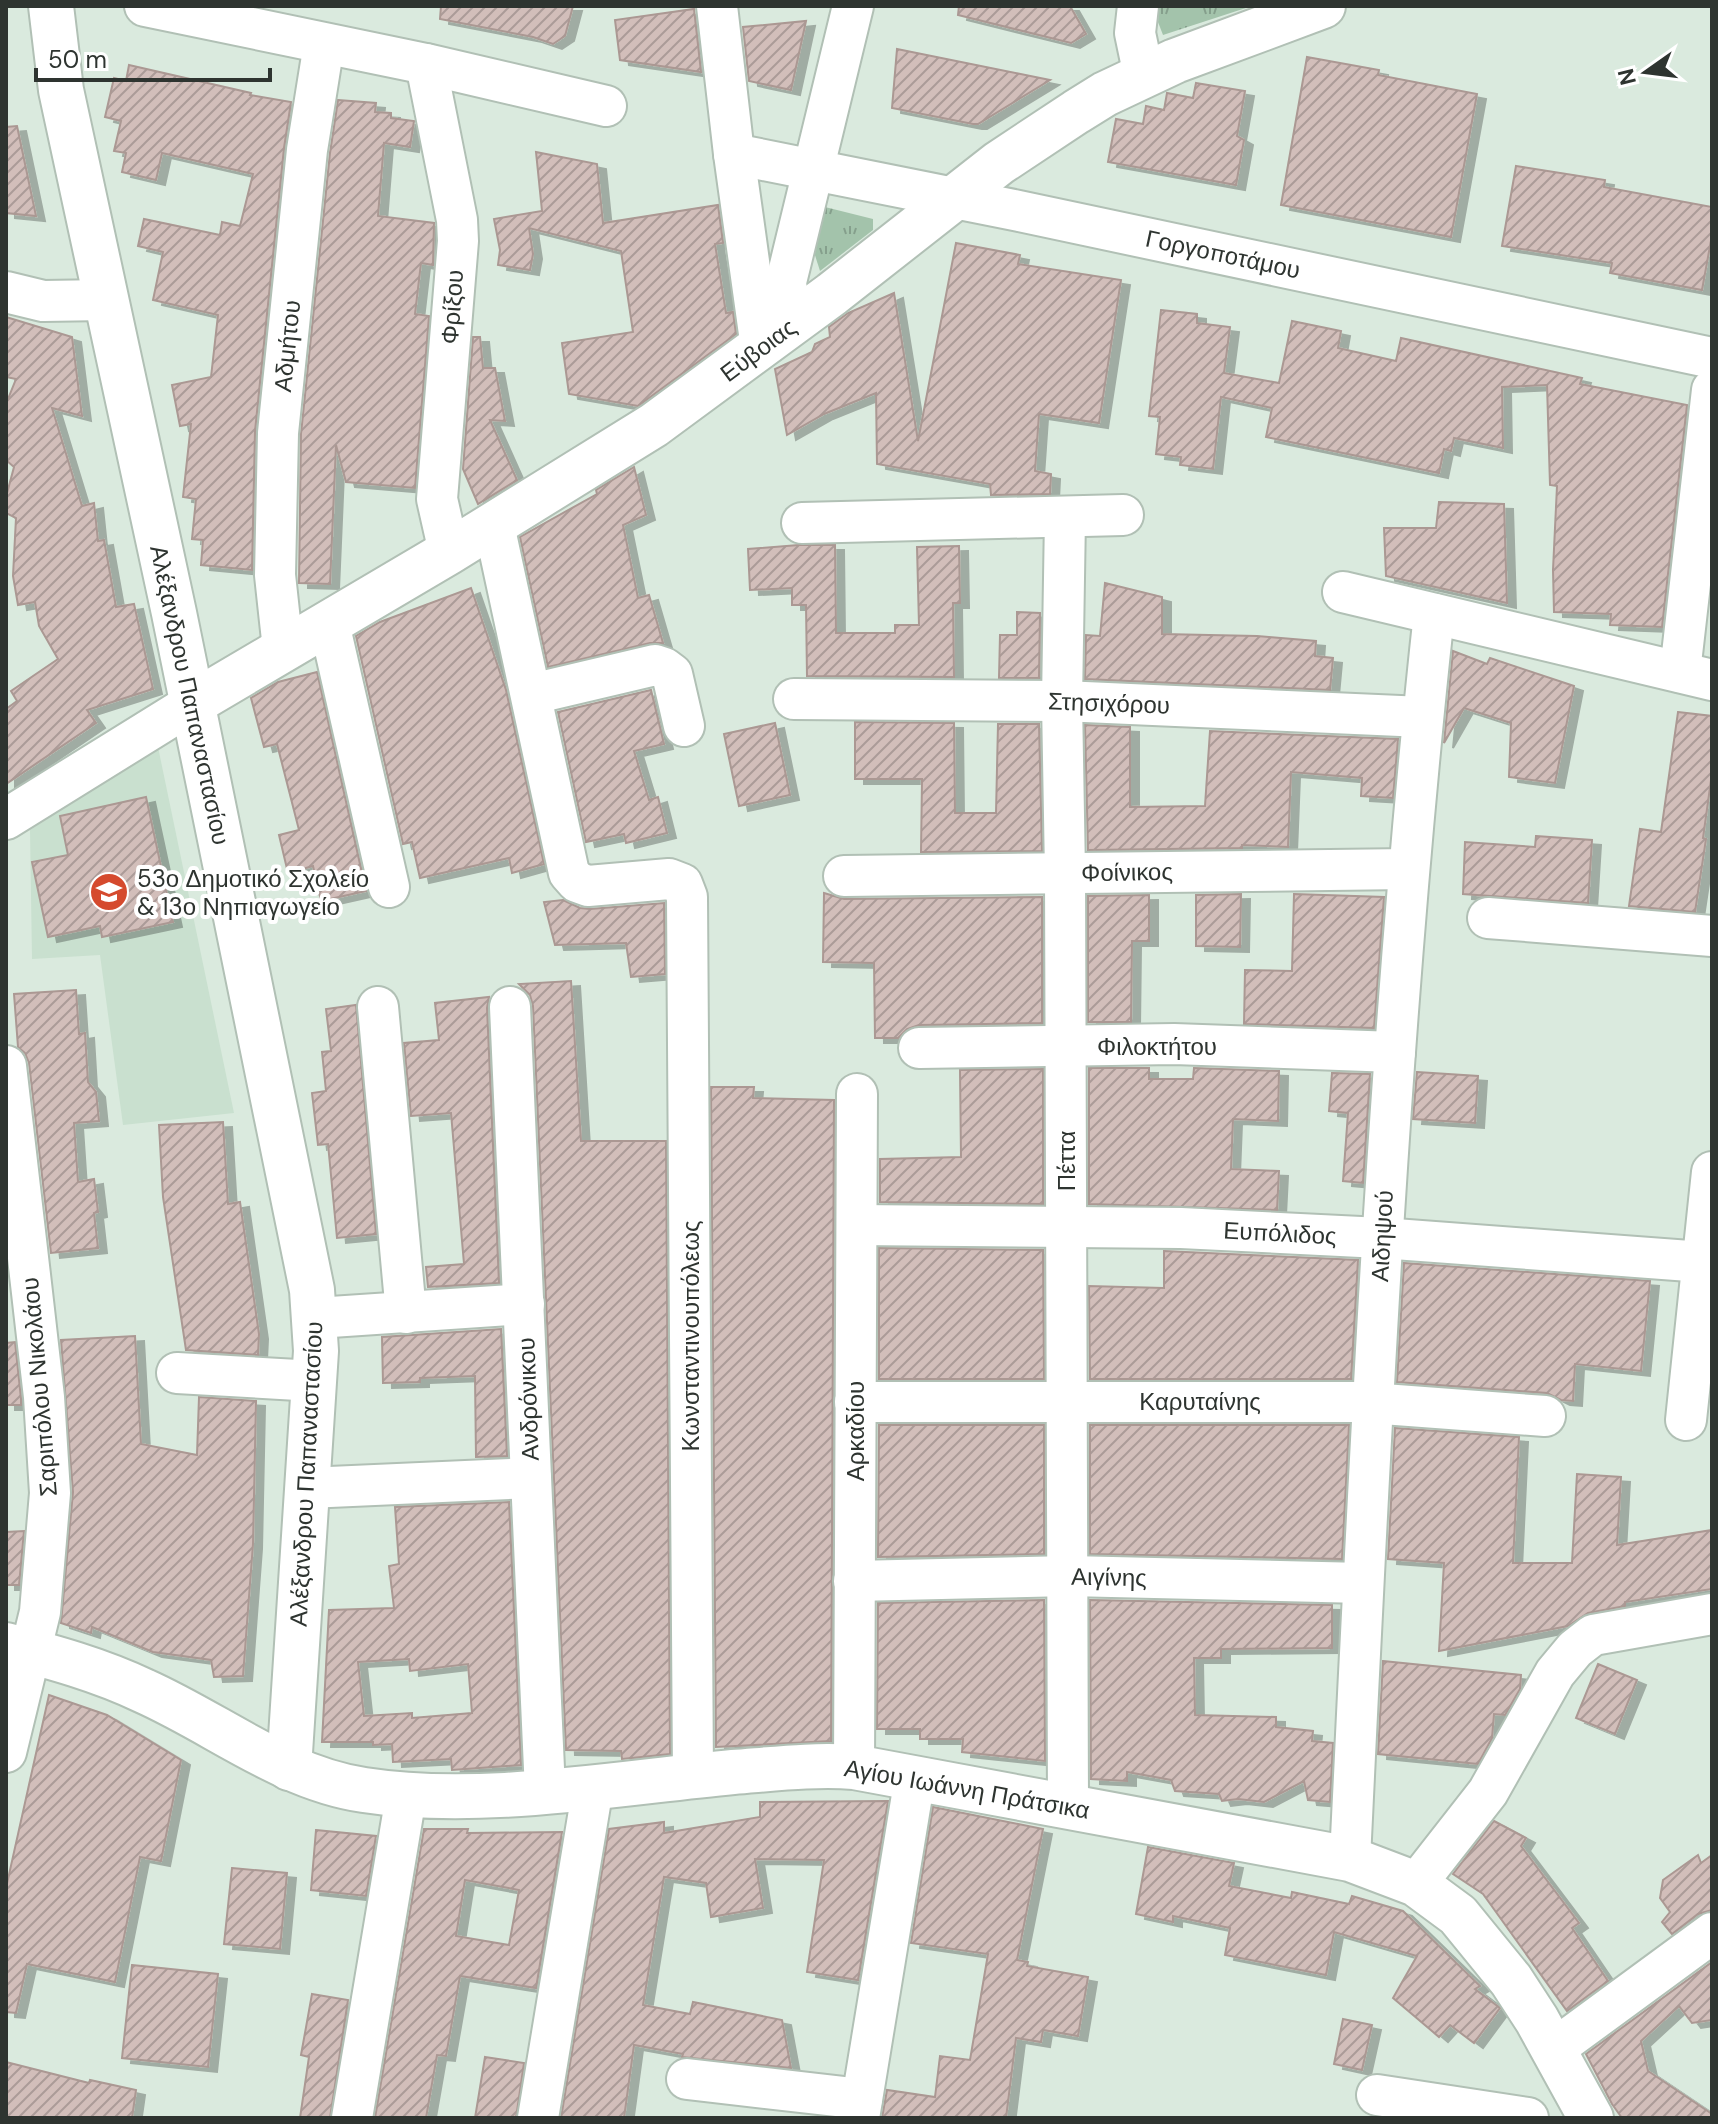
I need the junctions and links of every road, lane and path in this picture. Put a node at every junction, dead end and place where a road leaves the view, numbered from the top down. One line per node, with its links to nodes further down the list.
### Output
1 (51, 6): 15 (main road, Αλέξανδρου Παπαναστασίου)
2 (145, 6): 7 (street)
3 (717, 6): 11 (street)
4 (853, 6): 12 (street)
5 (1138, 6): 9 (street)
6 (1323, 6): 9 (main road, Εύβοιας)
7 (324, 44): 8 (street); 28 (street, Αδμήτου)
8 (426, 64): 10 (street); 24 (street, Φρίξου)
9 (1144, 76): 13 (main road, Εύβοιας)
10 (606, 106)
11 (734, 154): 12 (street, Γοργοποτάμου); 17 (street)
12 (814, 170): 13 (street, Γοργοποτάμου); 16 (street)
13 (954, 199): 16 (main road, Εύβοιας); 18 (street, Γοργοποτάμου)
14 (6, 292): 15 (street)
15 (106, 300): 33 (main road, Αλέξανδρου Παπαναστασίου)
16 (796, 321): 17 (main road, Εύβοιας)
17 (761, 348): 23 (main road, Εύβοιας)
18 (1712, 358)
19 (1712, 390): 29 (street)
20 (1123, 515): 21 (street)
21 (1065, 517): 22 (street); 32 (street, Πέττα)
22 (802, 523)
23 (494, 525): 24 (main road, Εύβοιας); 30 (street)
24 (449, 552): 27 (main road, Εύβοιας)
25 (1343, 592): 26 (street)
26 (1434, 614): 29 (street); 34 (street, Αιδηψού)
27 (329, 623): 28 (main road, Εύβοιας); 40 (street)
28 (283, 649): 33 (main road, Εύβοιας)
29 (1696, 676)
30 (532, 694): 35 (street); 77 (street, Κωνσταντινουπόλεως)
31 (794, 699): 32 (street, Στησιχόρου)
32 (1062, 701): 34 (street, Στησιχόρου); 38 (street, Πέττα)
33 (193, 703): 36 (street); 58 (main road, Αλέξανδρου Παπαναστασίου)
34 (1423, 717): 37 (street, Αιδηψού)
35 (684, 726)
36 (6, 820)
37 (1409, 869): 38 (street, Φοίνικος); 47 (street, Αιδηψού)
38 (1065, 873): 39 (street, Φοίνικος); 45 (street, Πέττα)
39 (844, 876)
40 (389, 887)
41 (1488, 918): 42 (street)
42 (1712, 936)
43 (378, 1007): 57 (street)
44 (510, 1007): 56 (street, Ανδρόνικου)
45 (1066, 1046): 46 (street, Φιλοκτήτου); 47 (street, Φιλοκτήτου); 53 (street, Πέττα)
46 (919, 1048)
47 (1395, 1052): 54 (street, Αιδηψού)
48 (6, 1066): 59 (street, Σαριπόλου Νικολάου)
49 (857, 1094): 52 (street, Αρκαδίου)
50 (1712, 1172): 51 (street)
51 (1712, 1179): 55 (street)
52 (857, 1225): 53 (street, Ευπόλιδος); 63 (street, Αρκαδίου)
53 (1066, 1226): 54 (street, Ευπόλιδος); 62 (street, Πέττα)
54 (1381, 1238): 55 (street, Ευπόλιδος); 64 (street, Αιδηψού)
55 (1703, 1262): 66 (street)
56 (524, 1304): 57 (street); 67 (street, Ανδρόνικου)
57 (406, 1313): 58 (street)
58 (316, 1318): 61 (main road, Αλέξανδρου Παπαναστασίου)
59 (22, 1345): 73 (street, Σαριπόλου Νικολάου)
60 (177, 1373): 61 (street)
61 (315, 1381): 68 (main road, Αλέξανδρου Παπαναστασίου)
62 (1068, 1400): 63 (street, Καρυταίνης); 64 (street, Καρυταίνης); 69 (street, Πέττα)
63 (855, 1402): 70 (street, Αρκαδίου)
64 (1374, 1403): 65 (street, Καρυταίνης); 71 (street, Αιδηψού)
65 (1545, 1416)
66 (1686, 1420)
67 (531, 1478): 68 (street); 80 (street, Ανδρόνικου)
68 (307, 1488): 76 (main road, Αλέξανδρου Παπαναστασίου)
69 (1069, 1576): 70 (street, Αιγίνης); 71 (street, Αιγίνης); 82 (street, Πέττα)
70 (854, 1581): 75 (street, Αρκαδίου)
71 (1363, 1583): 83 (street, Αιδηψού)
72 (1709, 1620): 84 (street)
73 (19, 1648): 74 (street, Σαριπόλου Νικολάου); 76 (main road, Αγίου Ιωάννη Πράτσικα)
74 (6, 1752)
75 (854, 1767): 77 (main road, Αγίου Ιωάννη Πράτσικα); 78 (main road, Αγίου Ιωάννη Πράτσικα)
76 (289, 1768): 81 (main road, Αγίου Ιωάννη Πράτσικα)
77 (693, 1776): 79 (main road, Αγίου Ιωάννη Πράτσικα)
78 (915, 1777): 82 (main road, Αγίου Ιωάννη Πράτσικα); 89 (street)
79 (593, 1787): 80 (main road, Αγίου Ιωάννη Πράτσικα); 92 (street)
80 (545, 1791): 81 (main road, Αγίου Ιωάννη Πράτσικα)
81 (406, 1796): 91 (street)
82 (1068, 1805): 83 (main road, Αγίου Ιωάννη Πράτσικα)
83 (1350, 1859): 84 (main road, Αγίου Ιωάννη Πράτσικα)
84 (1416, 1884): 86 (main road, Αγίου Ιωάννη Πράτσικα)
85 (1712, 1933): 86 (street)
86 (1554, 2049): 90 (main road, Αγίου Ιωάννη Πράτσικα)
87 (687, 2079): 89 (street)
88 (1377, 2095): 93 (street)
89 (860, 2109)
90 (1585, 2117)
91 (352, 2118)
92 (538, 2118)
93 (1528, 2118)

